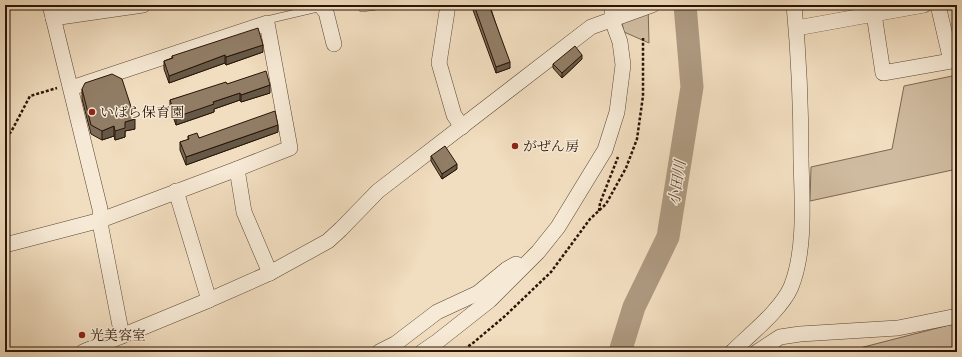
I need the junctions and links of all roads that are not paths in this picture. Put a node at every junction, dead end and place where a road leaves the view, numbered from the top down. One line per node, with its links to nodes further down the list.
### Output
1 (143, 5): 9 (street)
2 (384, 5): 10 (lane)
3 (448, 5): 18 (street)
4 (652, 5): 12 (street)
5 (794, 5): 15 (street)
6 (924, 5): 13 (street)
7 (938, 5): 13 (street)
8 (324, 6): 14 (lane); 16 (street)
9 (126, 7): 11 (street)
10 (362, 8)
11 (52, 11): 17 (street)
12 (615, 14): 18 (street); 23 (street)
13 (874, 14): 15 (street)
14 (267, 23): 17 (street); 19 (street)
15 (796, 28): 31 (street)
16 (334, 44)
17 (64, 88): 21 (street)
18 (462, 127): 24 (street)
19 (237, 169): 20 (street); 24 (street)
20 (176, 191): 21 (street); 25 (street)
21 (101, 220): 22 (street); 27 (street)
22 (5, 245)
23 (538, 252): 29 (street); 30 (street)
24 (270, 272): 25 (street)
25 (208, 300): 27 (street)
26 (957, 316): 32 (street)
27 (122, 336): 28 (street)
28 (83, 352)
29 (379, 352)
30 (422, 352)
31 (732, 352)
32 (757, 352)

